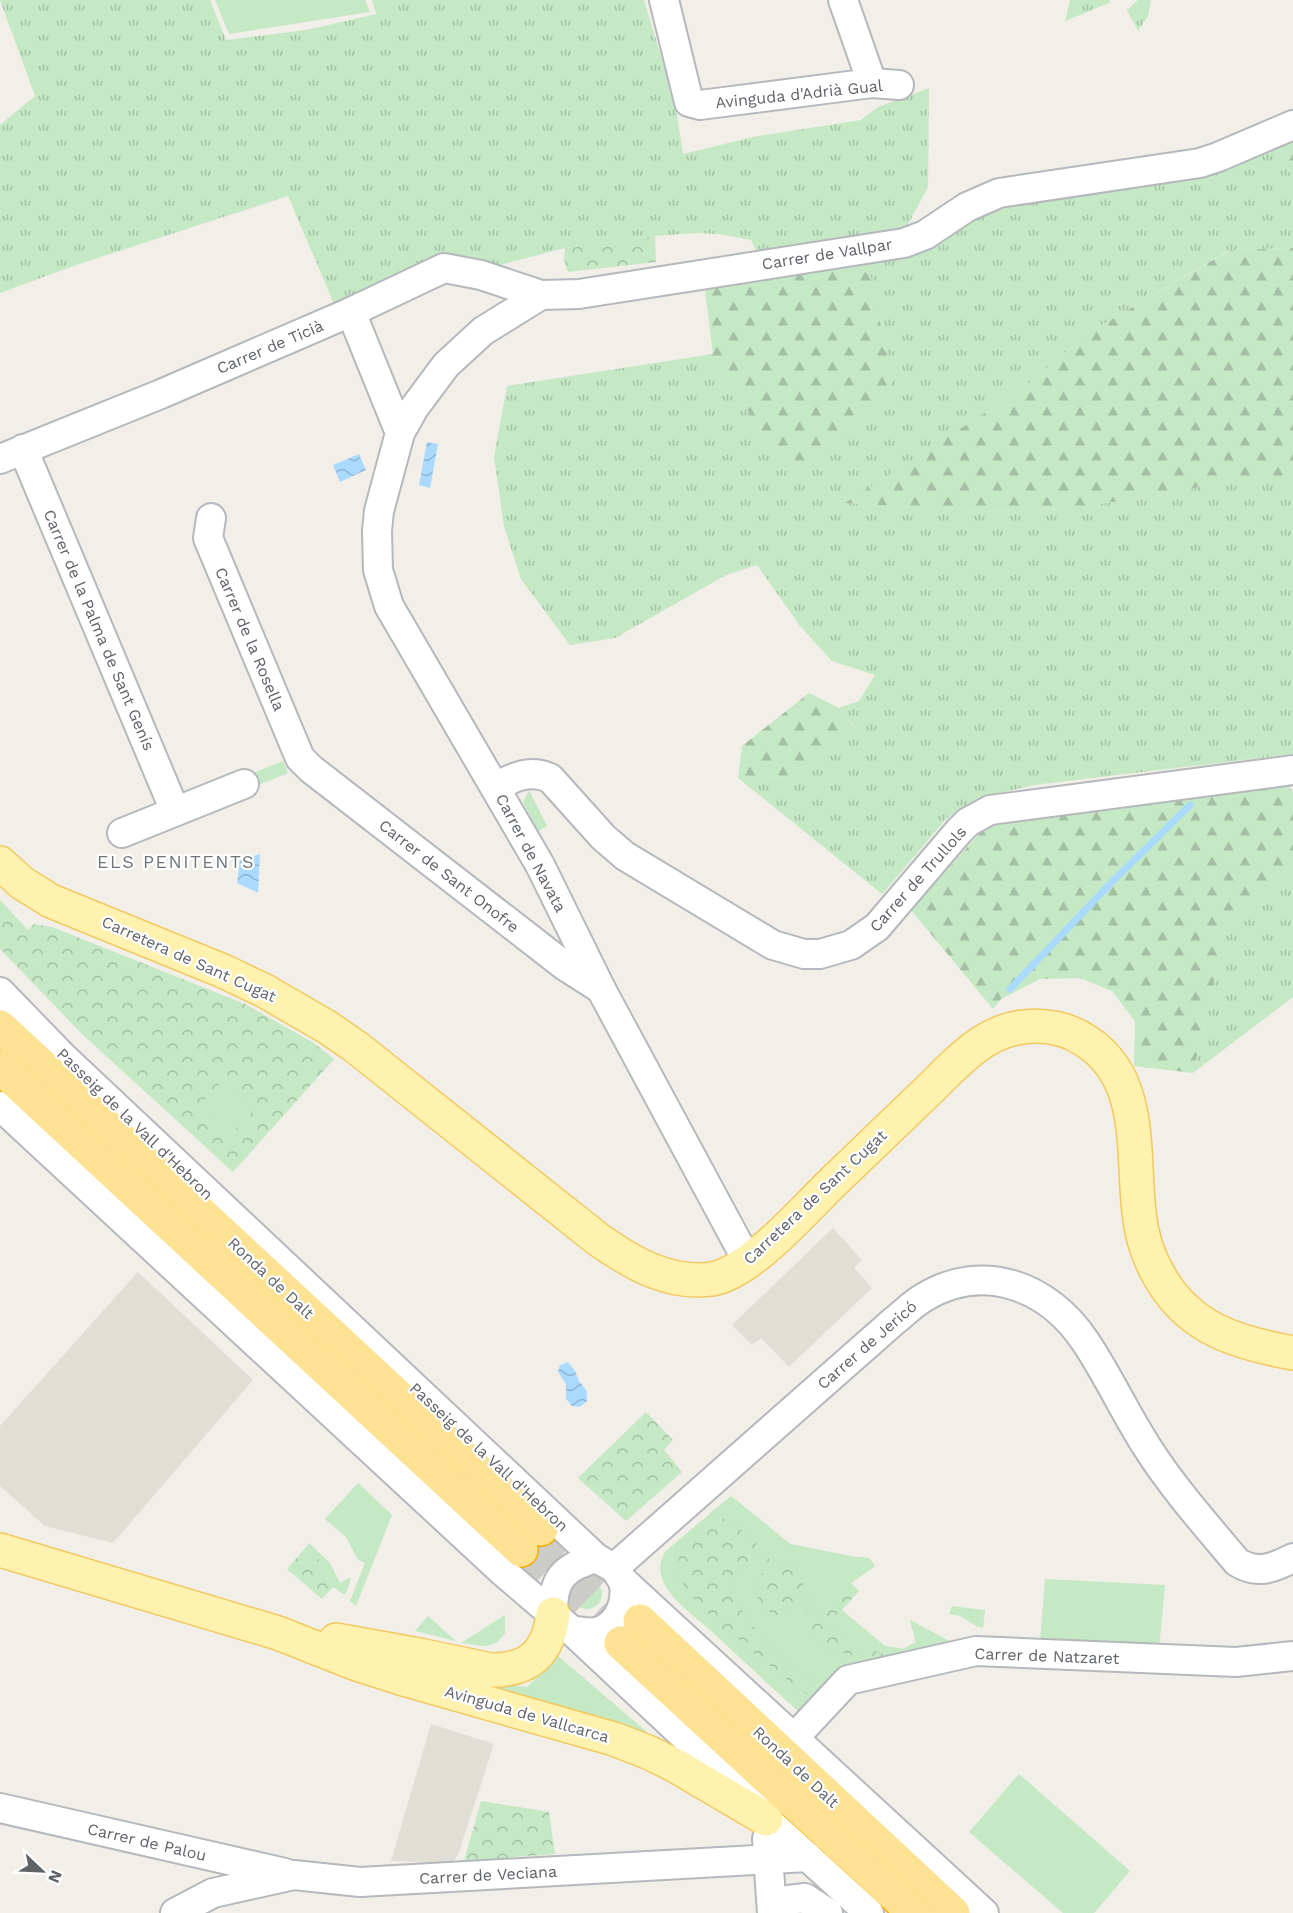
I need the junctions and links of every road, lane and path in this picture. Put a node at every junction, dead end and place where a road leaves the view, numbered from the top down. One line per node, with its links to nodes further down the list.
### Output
1 (664, 0): 2 (street, Avinguda d'Adrià Gual)
2 (843, 0)
3 (1293, 124): 4 (street, Carrer de Vallpar)
4 (541, 295): 5 (street, Carrer de Ticià); 6 (street)
5 (351, 312): 6 (street); 7 (street, Carrer de Ticià)
6 (400, 433): 12 (street, Carrer de Navata)
7 (12, 454): 13 (street, Carrer de la Palma de Sant Genís)
8 (212, 518): 9 (street, Carrer de la Rosella)
9 (300, 758): 16 (street, Carrer de Sant Onofre)
10 (1293, 770): 12 (street, Carrer de Trullols)
11 (243, 784): 13 (street)
12 (496, 787): 16 (street, Carrer de Navata)
13 (175, 812): 14 (street)
14 (122, 832)
15 (0, 863): 21 (main road, Carretera de Sant Cugat)
16 (601, 989): 21 (street, Carrer de Navata)
17 (0, 992): 25 (street, Passeig de la Vall d'Hebron)
18 (0, 1027): 19 (highway, Ronda de Dalt)
19 (0, 1067)
20 (0, 1106): 26 (street)
21 (748, 1262): 22 (main road, Carretera de Sant Cugat)
22 (1293, 1353)
23 (0, 1550): 27 (main road, Avinguda de Vallcarca)
24 (1293, 1558): 25 (street, Carrer de Jericó)
25 (611, 1569): 26 (street); 26 (street); 29 (street, Passeig de la Vall d'Hebron)
26 (562, 1622): 27 (main road, Avinguda de Vallcarca); 31 (street)
27 (278, 1633): 31 (main road, Avinguda de Vallcarca)
28 (1293, 1656): 29 (street, Carrer de Natzaret)
29 (794, 1738): 41 (street, Passeig de la Vall d'Hebron)
30 (0, 1808): 34 (street, Carrer de Palou)
31 (766, 1819): 32 (street); 33 (street)
32 (808, 1857): 33 (street, Carrer de Veciana); 38 (street)
33 (769, 1858): 34 (street, Carrer de Veciana); 35 (street)
34 (294, 1875): 36 (street, Carrer de Veciana)
35 (772, 1910): 37 (street)
36 (175, 1913)
37 (828, 1913)
38 (869, 1913)
39 (914, 1913): 40 (highway, Ronda de Dalt)
40 (953, 1913)
41 (984, 1913)

